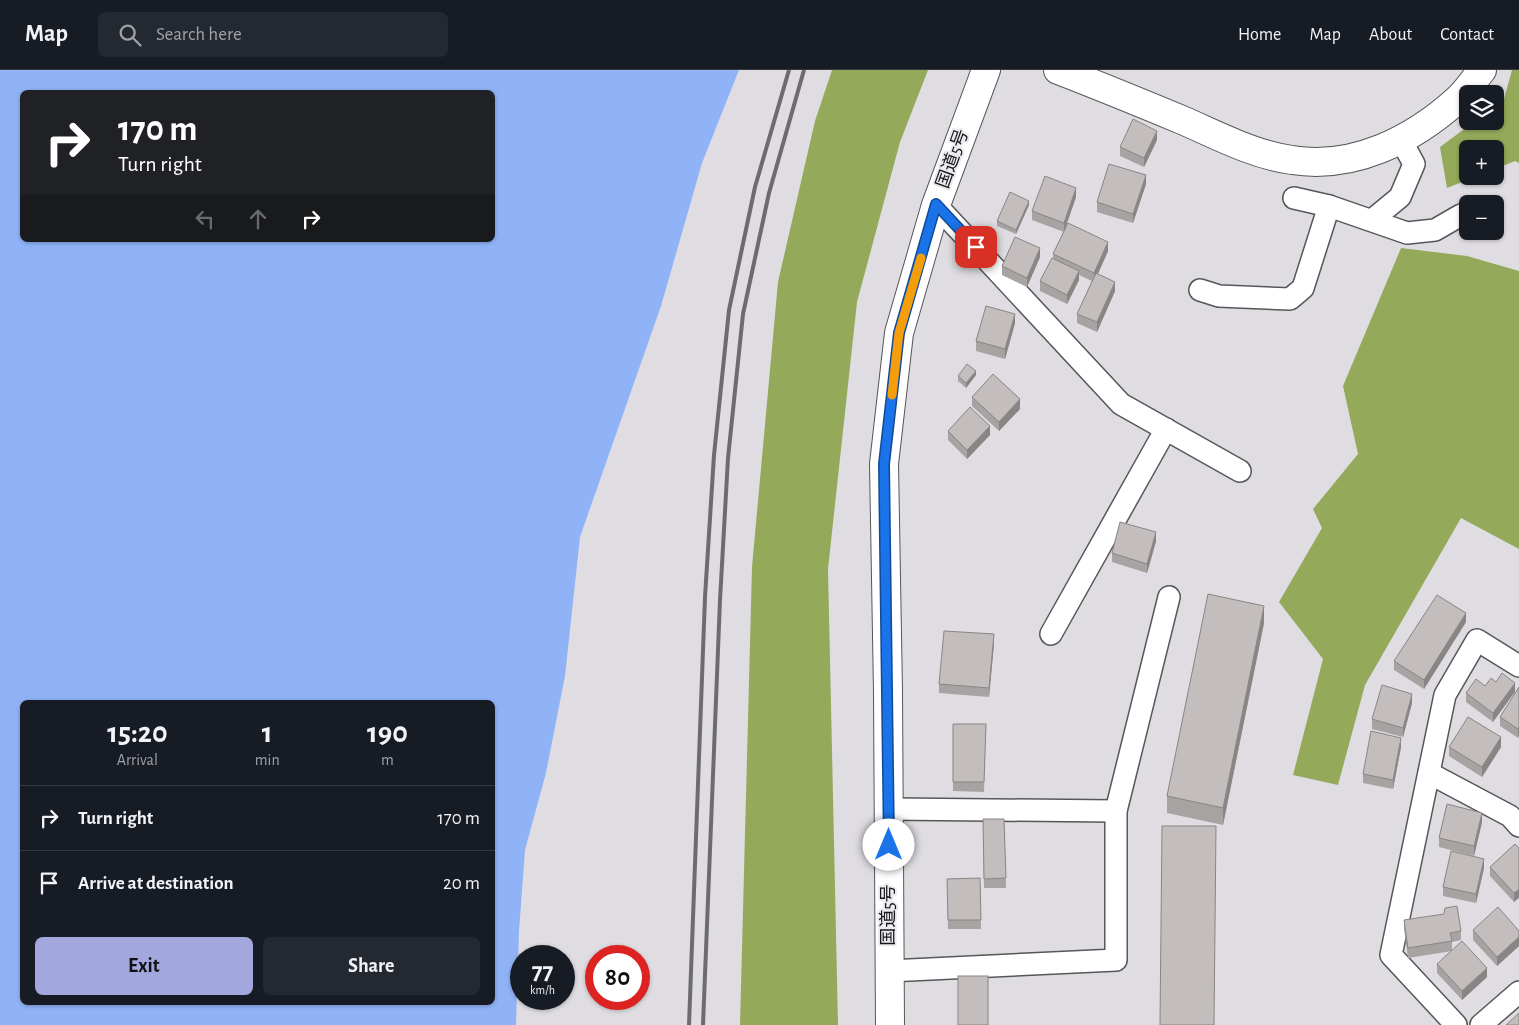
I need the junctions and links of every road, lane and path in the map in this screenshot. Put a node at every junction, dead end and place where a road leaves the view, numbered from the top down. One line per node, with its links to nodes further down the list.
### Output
1 (986, 70): 6 (main road, 国道5号)
2 (1482, 70): 4 (main road)
3 (1063, 71): 4 (main road)
4 (1401, 140): 9 (street)
5 (1294, 198): 7 (street)
6 (936, 204): 11 (street); 17 (main road, 国道5号)
7 (1328, 206): 9 (street); 10 (street)
8 (1459, 216): 9 (street)
9 (1372, 220)
10 (1200, 290)
11 (1166, 429): 12 (street); 14 (street)
12 (1240, 470)
13 (1170, 597): 18 (street)
14 (1051, 634)
15 (1519, 666): 16 (street)
16 (1429, 773): 19 (street); 23 (street)
17 (888, 808): 18 (street); 20 (main road, 国道5号)
18 (1116, 810): 20 (street)
19 (1519, 826)
20 (889, 971): 22 (main road, 国道5号)
21 (1519, 992): 24 (street)
22 (890, 1025)
23 (1456, 1025)
24 (1481, 1025)

